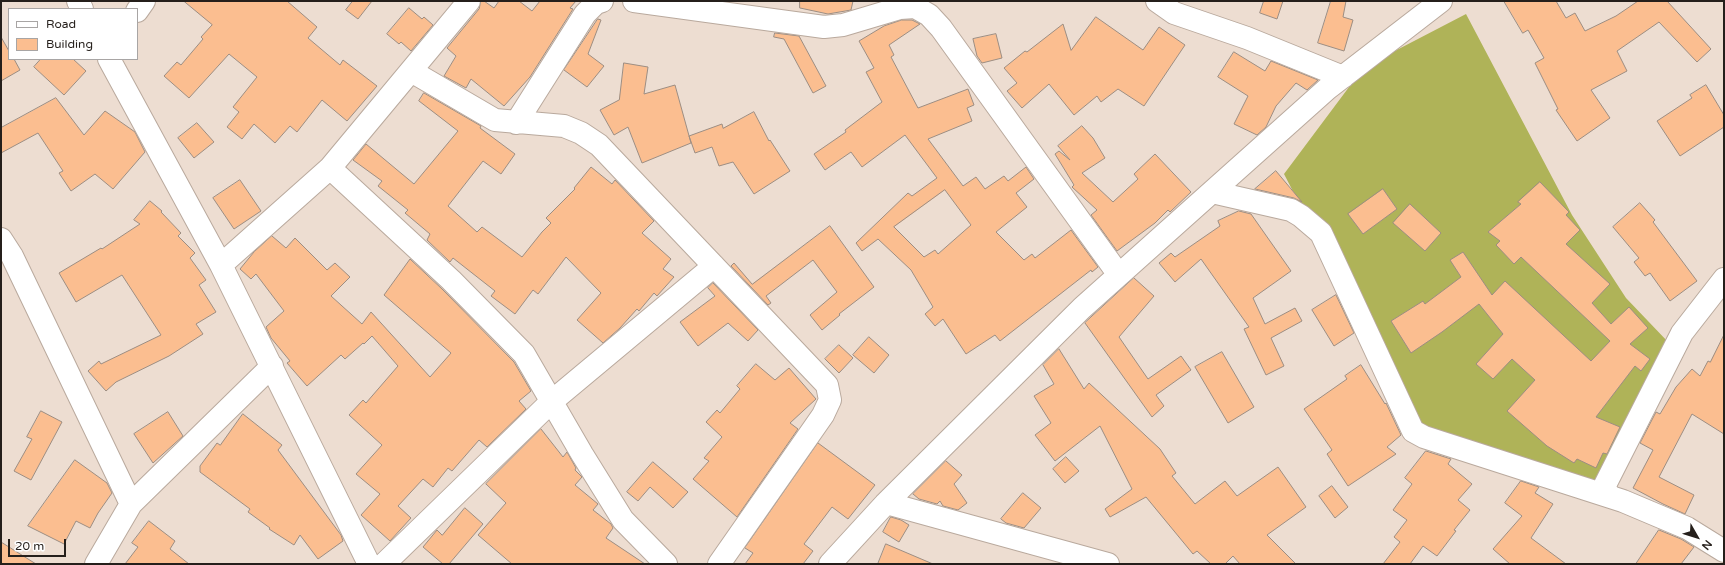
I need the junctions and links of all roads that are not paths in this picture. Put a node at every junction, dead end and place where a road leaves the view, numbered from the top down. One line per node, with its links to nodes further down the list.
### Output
1 (144, 1): 8 (street)
2 (469, 1): 11 (street)
3 (602, 1): 13 (street)
4 (634, 1): 9 (street)
5 (1157, 1): 12 (street)
6 (1441, 1): 12 (street)
7 (925, 8): 9 (street); 19 (street)
8 (138, 10)
9 (867, 10)
10 (110, 60): 17 (street)
11 (412, 71): 13 (street); 14 (street)
12 (1343, 77): 15 (street)
13 (516, 123): 18 (street)
14 (330, 168): 17 (street); 22 (street)
15 (1212, 192): 19 (street); 23 (street)
16 (1, 239): 25 (street)
17 (221, 265): 21 (street)
18 (714, 266): 22 (street); 31 (street)
19 (1119, 275): 24 (street)
20 (1724, 279): 23 (street)
21 (272, 366): 25 (street); 28 (street)
22 (551, 402): 29 (street); 30 (street)
23 (1611, 497): 26 (street)
24 (886, 503): 32 (street); 33 (street)
25 (132, 504): 27 (street)
26 (1724, 551)
27 (96, 564)
28 (369, 564)
29 (384, 564)
30 (666, 564)
31 (719, 564)
32 (830, 564)
33 (1108, 564)

